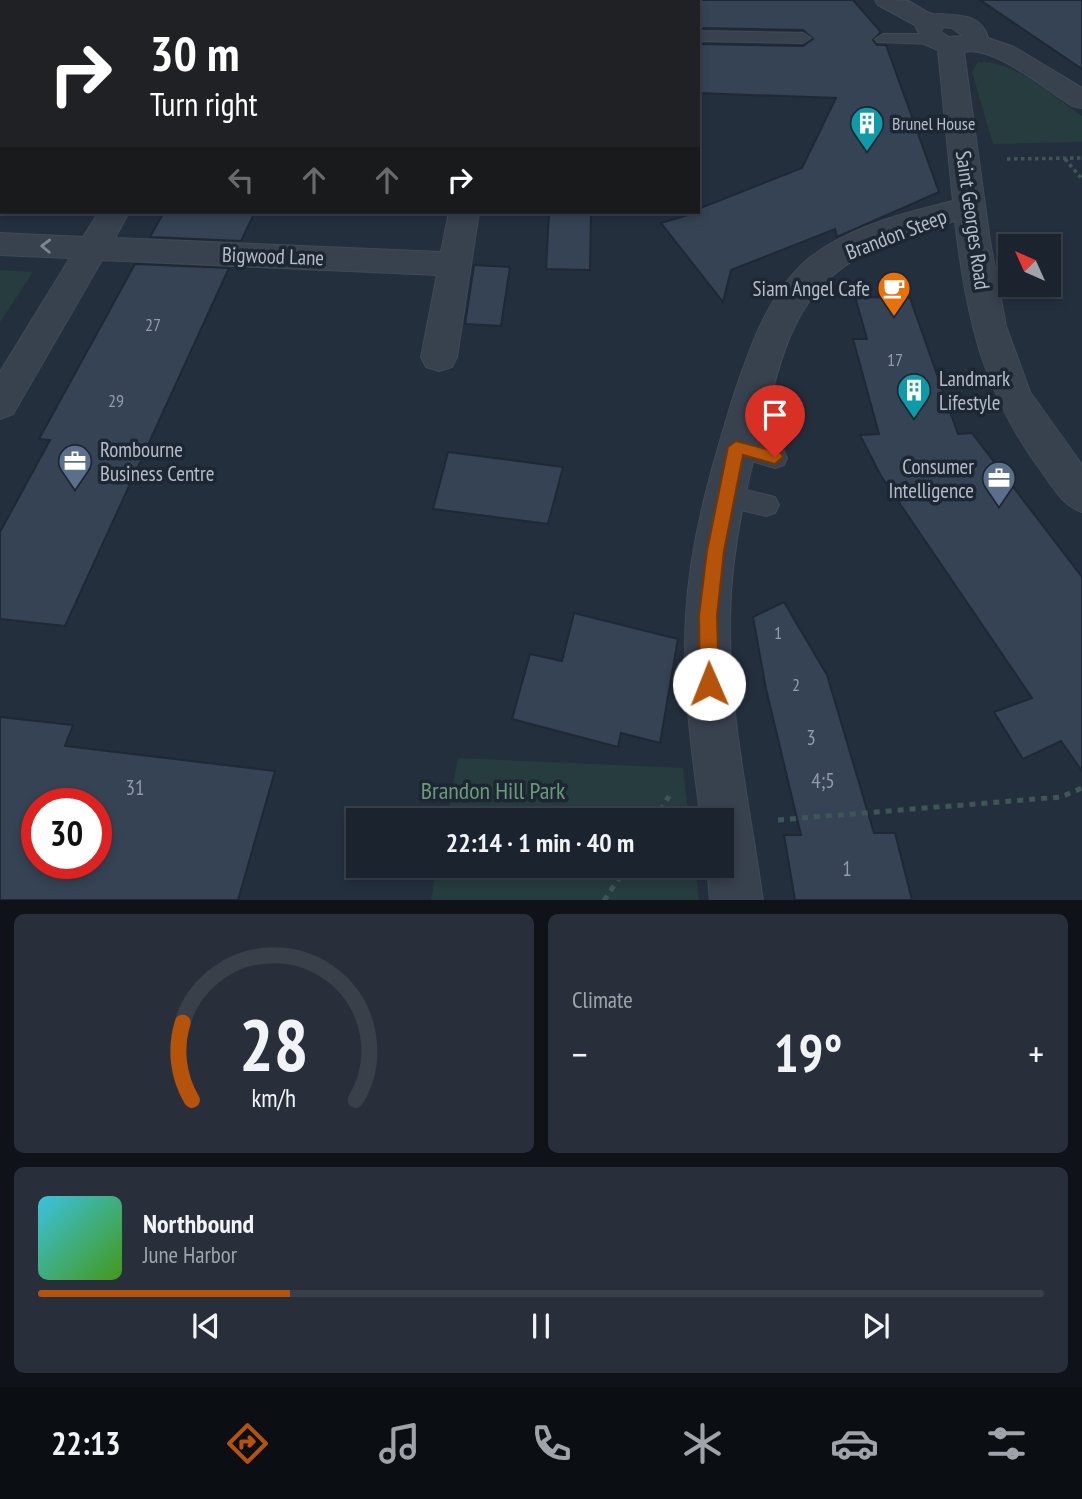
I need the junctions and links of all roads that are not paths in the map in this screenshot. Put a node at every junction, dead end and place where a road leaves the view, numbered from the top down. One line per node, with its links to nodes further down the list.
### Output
1 (887, 0): 2 (street)
2 (950, 28): 5 (lane); 6 (street); 7 (street, Saint Georges Road)
3 (700, 36): 4 (lane)
4 (803, 38)
5 (883, 39)
6 (1082, 100)
7 (967, 208): 15 (street, Brandon Steep); 17 (street, Saint Georges Road)
8 (113, 214): 11 (street)
9 (464, 214): 12 (street)
10 (0, 244): 11 (street, Bigwood Lane, one-way to 10)
11 (92, 248): 12 (street, Bigwood Lane); 14 (street)
12 (455, 264): 13 (street)
13 (439, 358)
14 (0, 404)
15 (736, 447): 16 (lane); 18 (street, Brandon Steep)
16 (775, 457)
17 (1082, 495)
18 (725, 496): 19 (lane); 20 (street, Brandon Steep)
19 (766, 505)
20 (737, 900)

